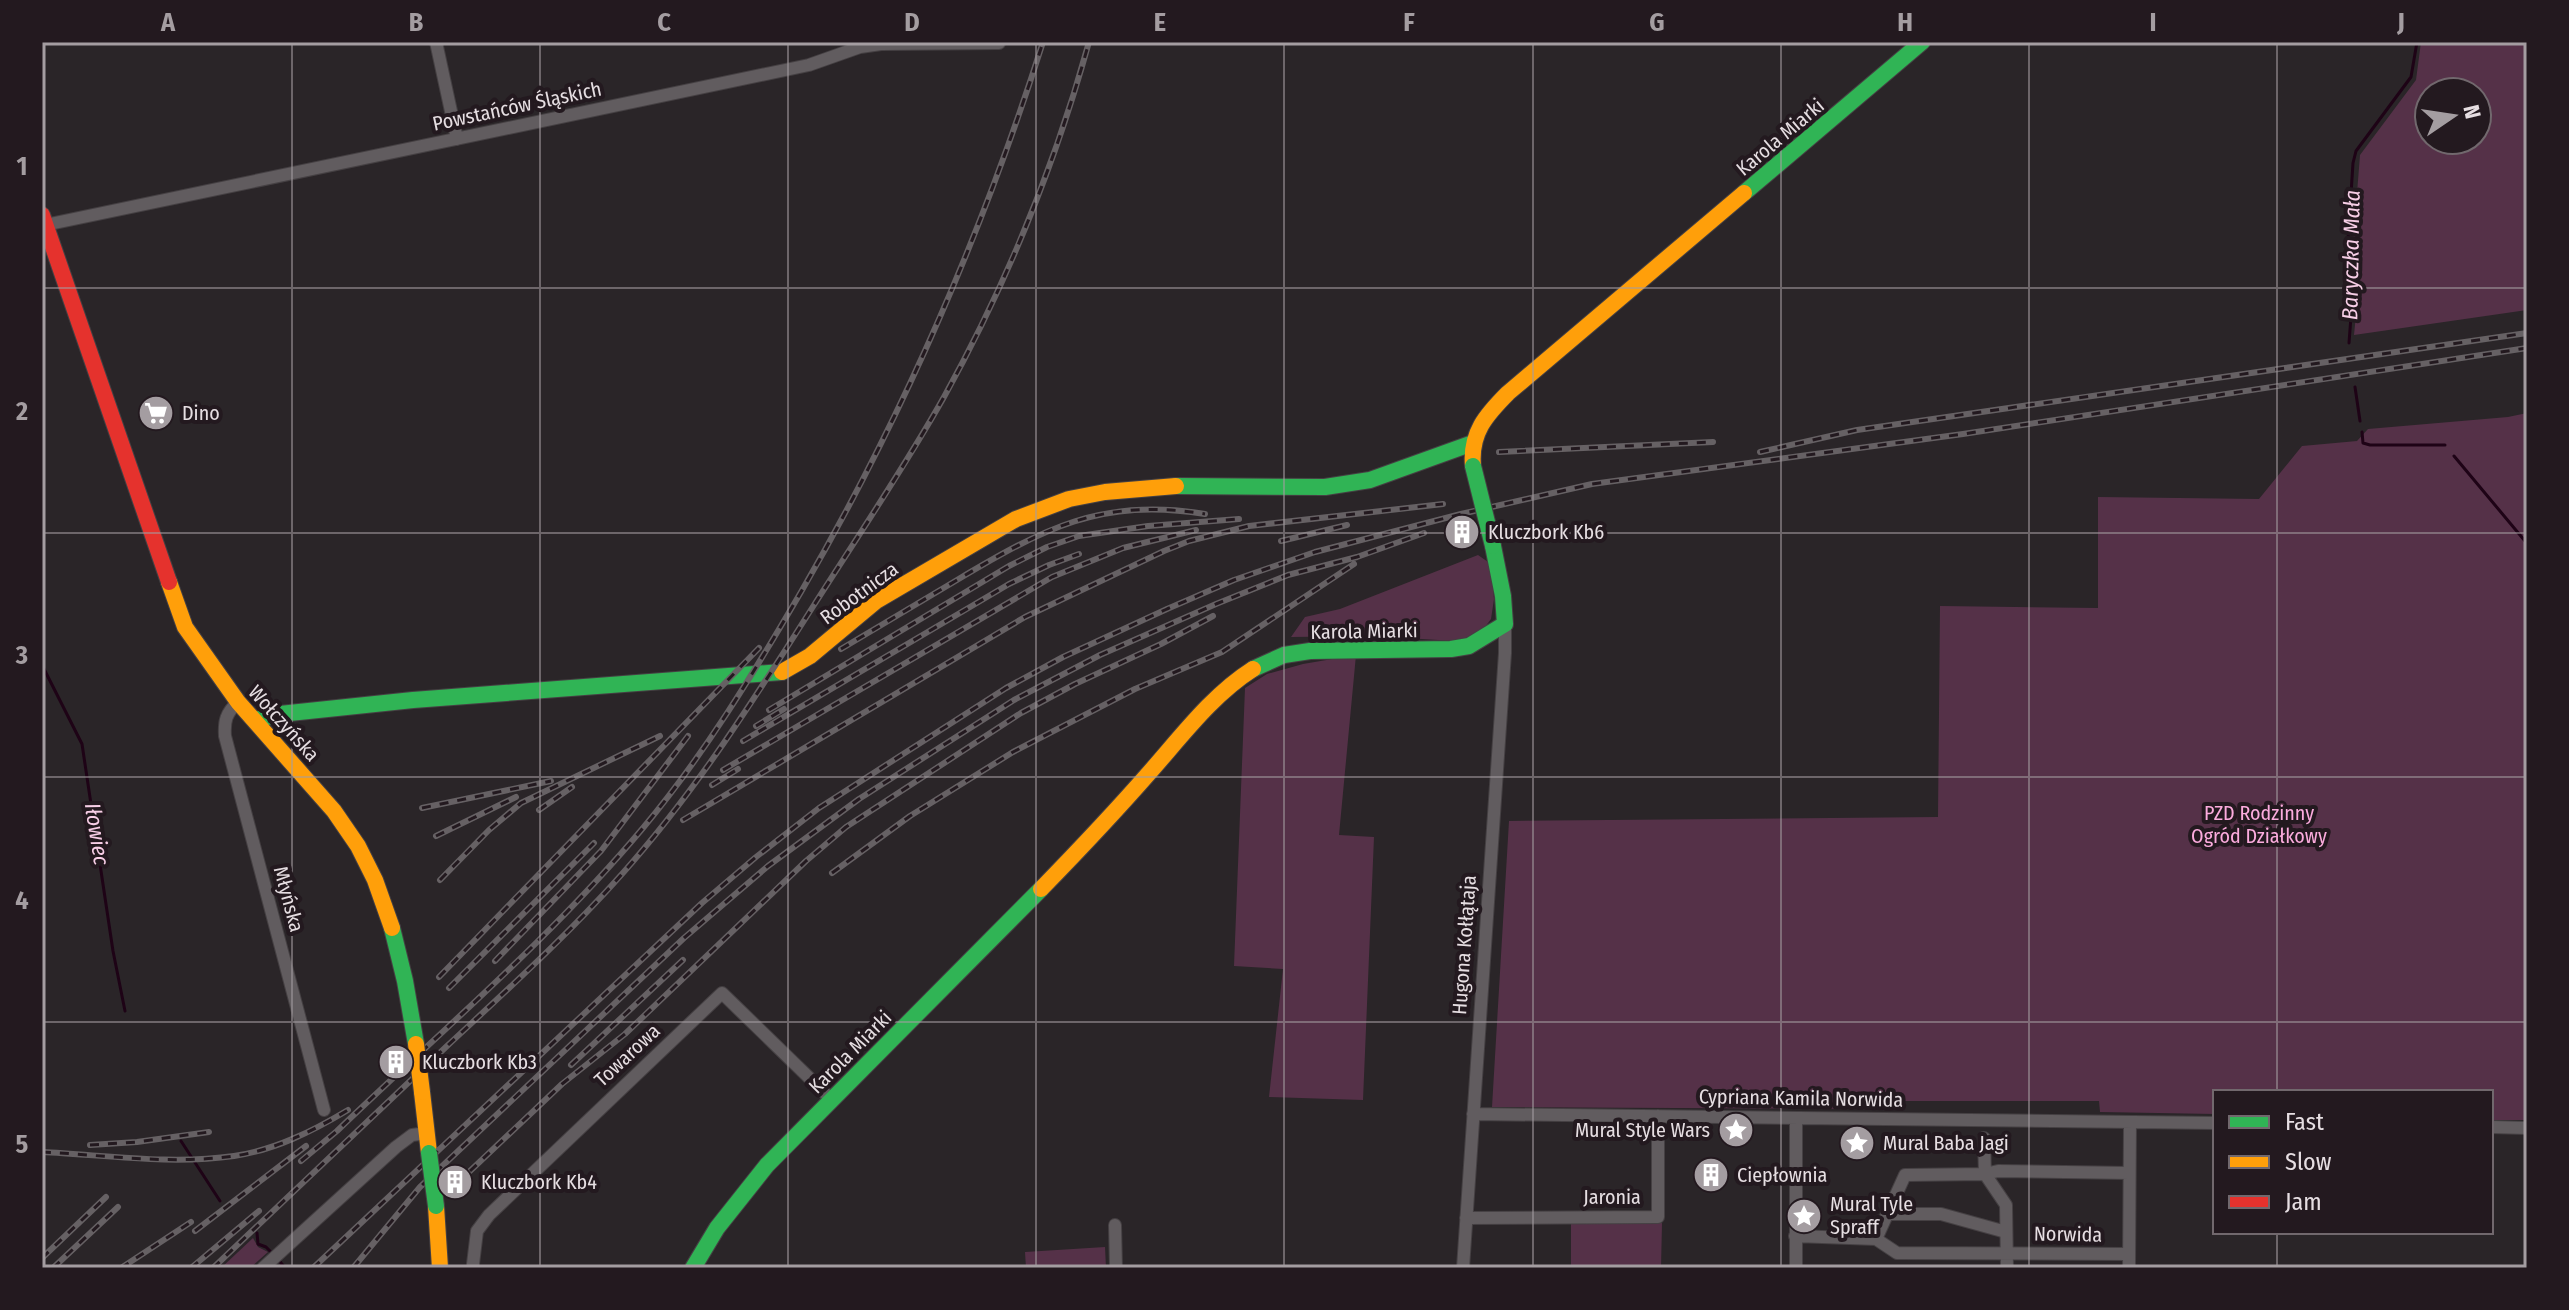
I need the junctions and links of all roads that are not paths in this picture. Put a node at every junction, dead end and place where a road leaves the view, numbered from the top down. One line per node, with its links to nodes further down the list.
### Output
1 (436, 42): 4 (street)
2 (1922, 42): 6 (street, Karola Miarki)
3 (999, 43): 4 (street, Powstańców Śląskich)
4 (457, 139): 5 (street, Powstańców Śląskich)
5 (43, 220): 8 (street, Wołczyńska)
6 (1470, 444): 7 (street, bridge); 9 (street, Robotnicza)
7 (1505, 624): 10 (street, Karola Miarki); 12 (street, Hugona Kołłątaja)
8 (238, 702): 9 (street, Wołczyńska); 11 (street, Młyńska)
9 (255, 720): 19 (street, Wołczyńska, bridge)
10 (831, 1099): 31 (street, Towarowa); 34 (street, Karola Miarki)
11 (324, 1110)
12 (1473, 1114): 13 (street, Cypriana Kamila Norwida); 24 (street, Hugona Kołłątaja)
13 (1658, 1116): 14 (street, Cypriana Kamila Norwida); 24 (street, Jaronia)
14 (1796, 1118): 15 (street, Cypriana Kamila Norwida); 27 (street)
15 (2130, 1122): 16 (street, Cypriana Kamila Norwida); 21 (street)
16 (2213, 1123)
17 (2493, 1127): 18 (street)
18 (2527, 1128)
19 (427, 1133): 32 (street); 33 (street, Wołczyńska, bridge)
20 (1984, 1138): 22 (street)
21 (2129, 1173): 22 (street); 30 (street)
22 (1985, 1174): 23 (street); 26 (street)
23 (1887, 1214): 26 (street); 28 (street)
24 (1466, 1218): 36 (street, Hugona Kołłątaja)
25 (1115, 1225): 35 (street)
26 (2006, 1232): 29 (street)
27 (1795, 1236): 28 (street, Norwida); 37 (street)
28 (1876, 1239): 29 (street, Norwida)
29 (2007, 1253): 30 (street, Norwida); 38 (street)
30 (2129, 1261)
31 (473, 1264)
32 (264, 1267)
33 (440, 1268)
34 (693, 1268)
35 (1116, 1268)
36 (1463, 1268)
37 (1796, 1268)
38 (2007, 1268)

